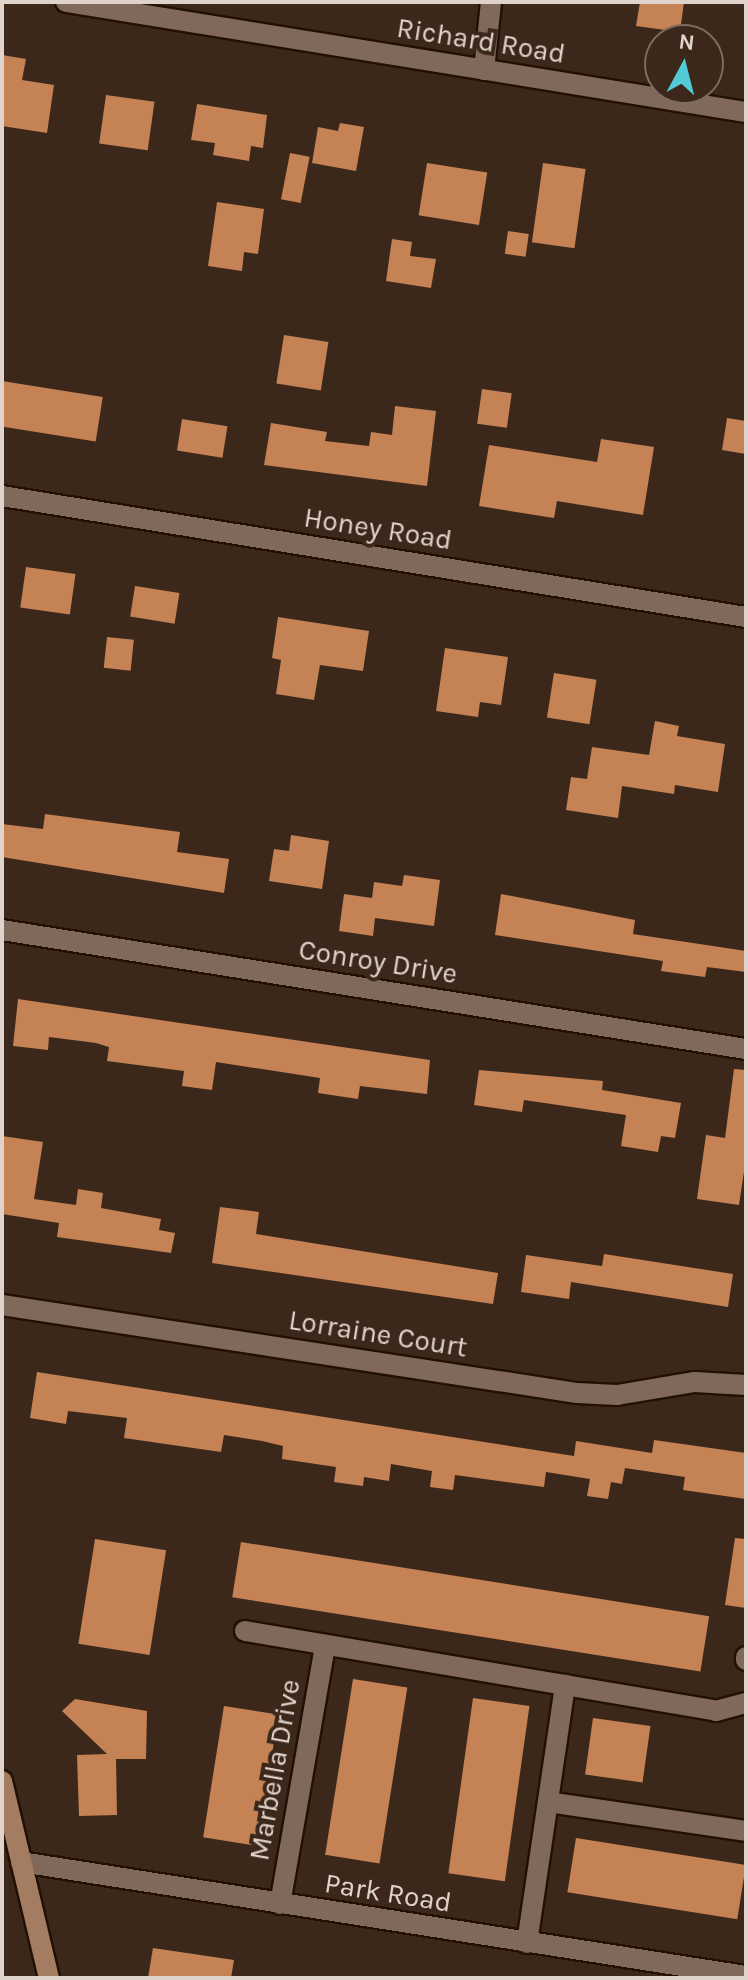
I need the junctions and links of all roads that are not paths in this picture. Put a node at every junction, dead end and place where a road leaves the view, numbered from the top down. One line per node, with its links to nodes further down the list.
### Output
1 (66, 2): 3 (street, Richard Road)
2 (491, 2): 3 (street)
3 (484, 70): 4 (street, Richard Road)
4 (746, 112)
5 (2, 496): 6 (street, Honey Road)
6 (746, 617)
7 (2, 930): 8 (street, Conroy Drive)
8 (746, 1049)
9 (2, 1305): 10 (street, Lorraine Court)
10 (746, 1385)
11 (245, 1631): 12 (street, Marbella Drive)
12 (325, 1645): 13 (street, Marbella Drive); 19 (street, Marbella Drive)
13 (565, 1685): 14 (street, Marbella Drive); 16 (street)
14 (746, 1703)
15 (2, 1781): 18 (main road)
16 (548, 1802): 17 (street); 20 (street)
17 (746, 1831)
18 (21, 1862): 19 (street, Park Road); 22 (main road)
19 (280, 1904): 20 (street, Park Road)
20 (527, 1943): 21 (street, Park Road)
21 (746, 1976)
22 (49, 1978)

